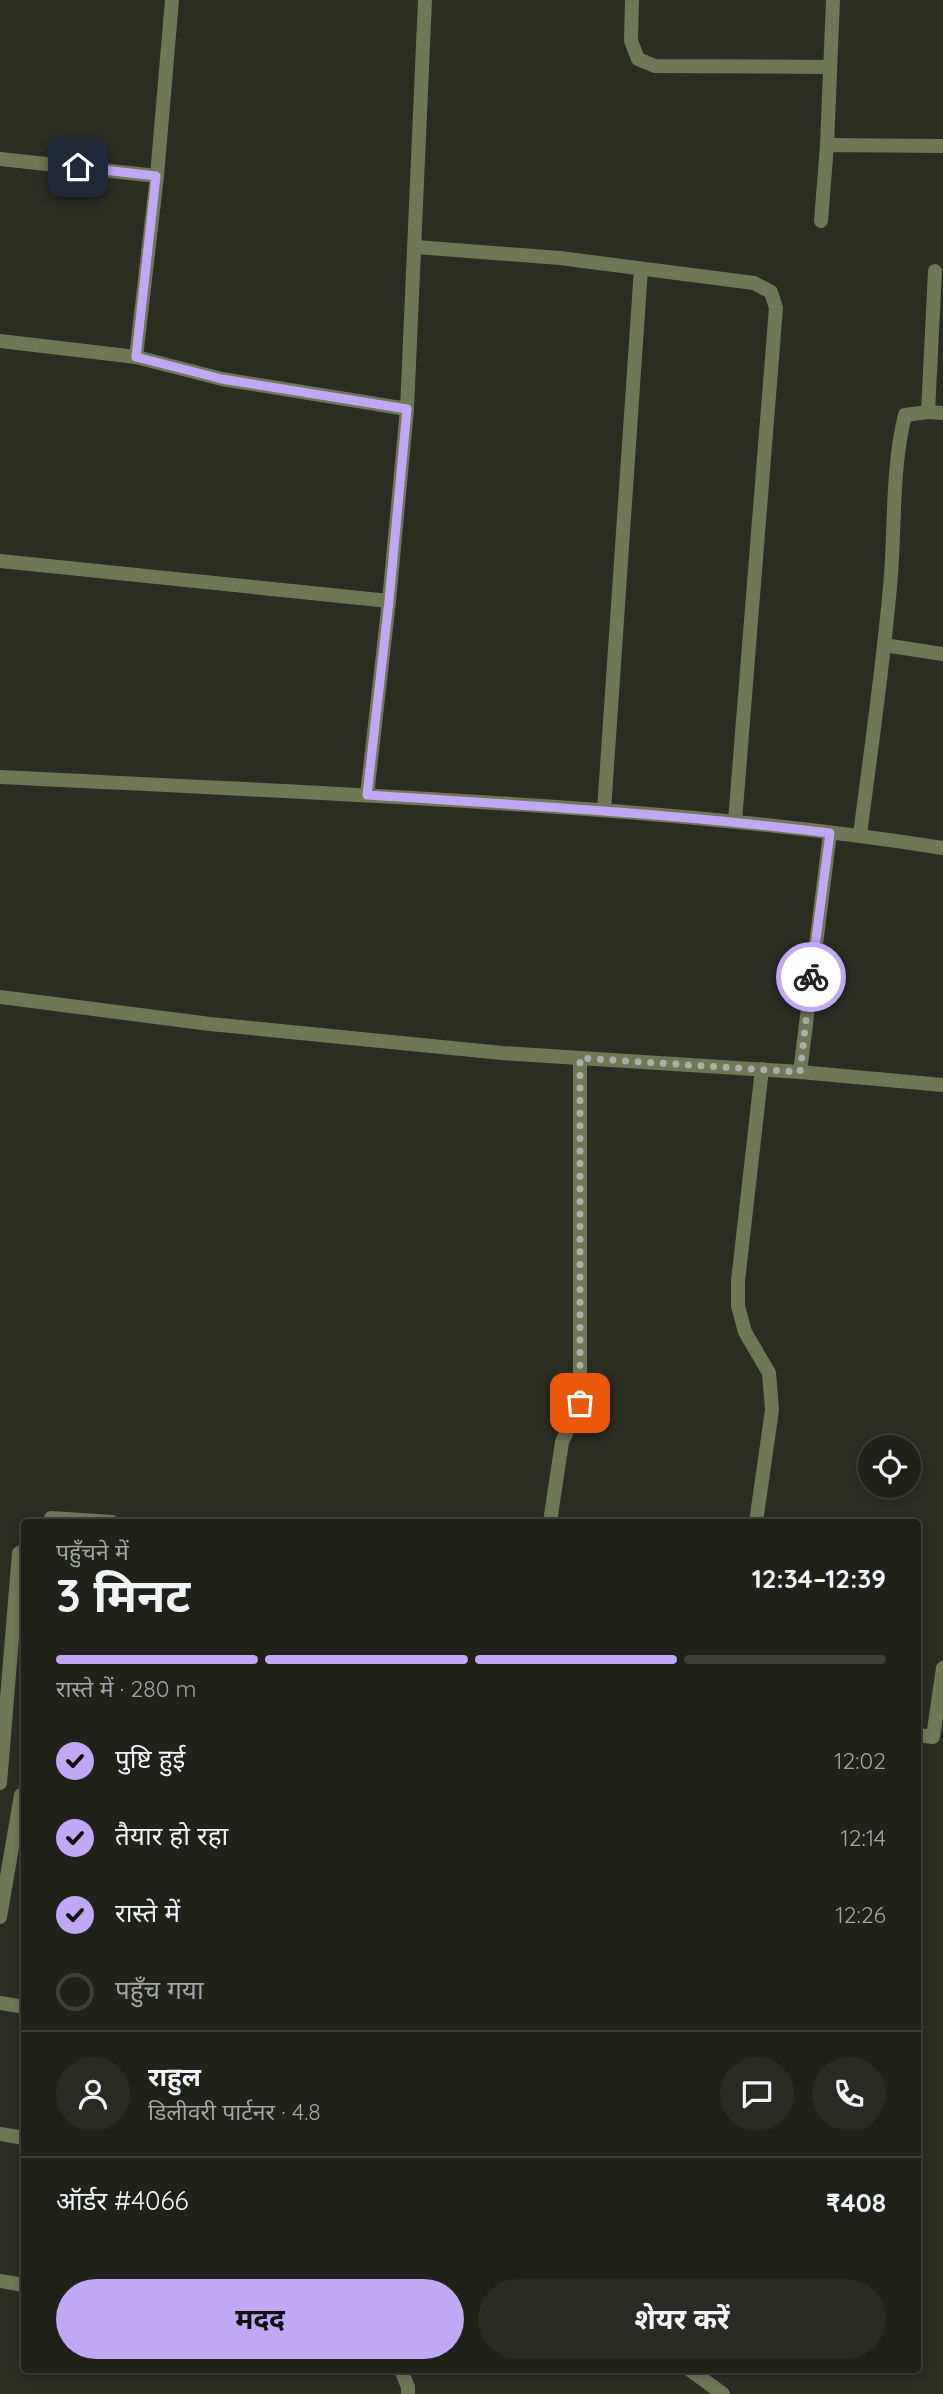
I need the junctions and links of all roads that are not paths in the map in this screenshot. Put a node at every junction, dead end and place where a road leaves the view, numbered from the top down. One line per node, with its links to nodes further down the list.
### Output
1 (172, 0): 9 (street)
2 (425, 0): 11 (street)
3 (632, 0): 5 (street)
4 (833, 0): 5 (street)
5 (830, 67): 6 (street)
6 (827, 145): 7 (street); 10 (street)
7 (943, 146)
8 (0, 159): 9 (street)
9 (156, 176): 15 (street)
10 (821, 221)
11 (416, 247): 12 (street); 16 (street)
12 (641, 269): 25 (street); 26 (street)
13 (936, 271): 17 (street)
14 (0, 341): 15 (street)
15 (136, 357): 16 (street)
16 (407, 409): 20 (street)
17 (928, 412): 18 (street); 21 (street)
18 (943, 413)
19 (0, 561): 20 (street)
20 (389, 601): 24 (street)
21 (884, 645): 22 (street); 28 (street)
22 (943, 654)
23 (0, 777): 24 (street)
24 (367, 795): 25 (street)
25 (604, 810): 26 (street)
26 (736, 821): 27 (street)
27 (830, 833): 28 (street); 33 (street)
28 (860, 835): 29 (street)
29 (943, 848)
30 (0, 998): 31 (street)
31 (580, 1058): 32 (street); 37 (street)
32 (762, 1069): 33 (street); 38 (street)
33 (800, 1072): 34 (street)
34 (943, 1085)
35 (51, 1518): 36 (street)
36 (66, 1519)
37 (550, 1519)
38 (756, 1519)
39 (19, 1553): 42 (street)
40 (943, 1668): 41 (street)
41 (938, 1738)
42 (0, 1783)
43 (0, 1791): 44 (street)
44 (21, 1795)
45 (21, 1801): 46 (street)
46 (0, 1917)
47 (0, 2003): 48 (street)
48 (21, 2006)
49 (0, 2134): 50 (street)
50 (21, 2138)
51 (0, 2281): 52 (street)
52 (21, 2284)
53 (402, 2373): 55 (street)
54 (694, 2373): 56 (street)
55 (408, 2394)
56 (723, 2394)

